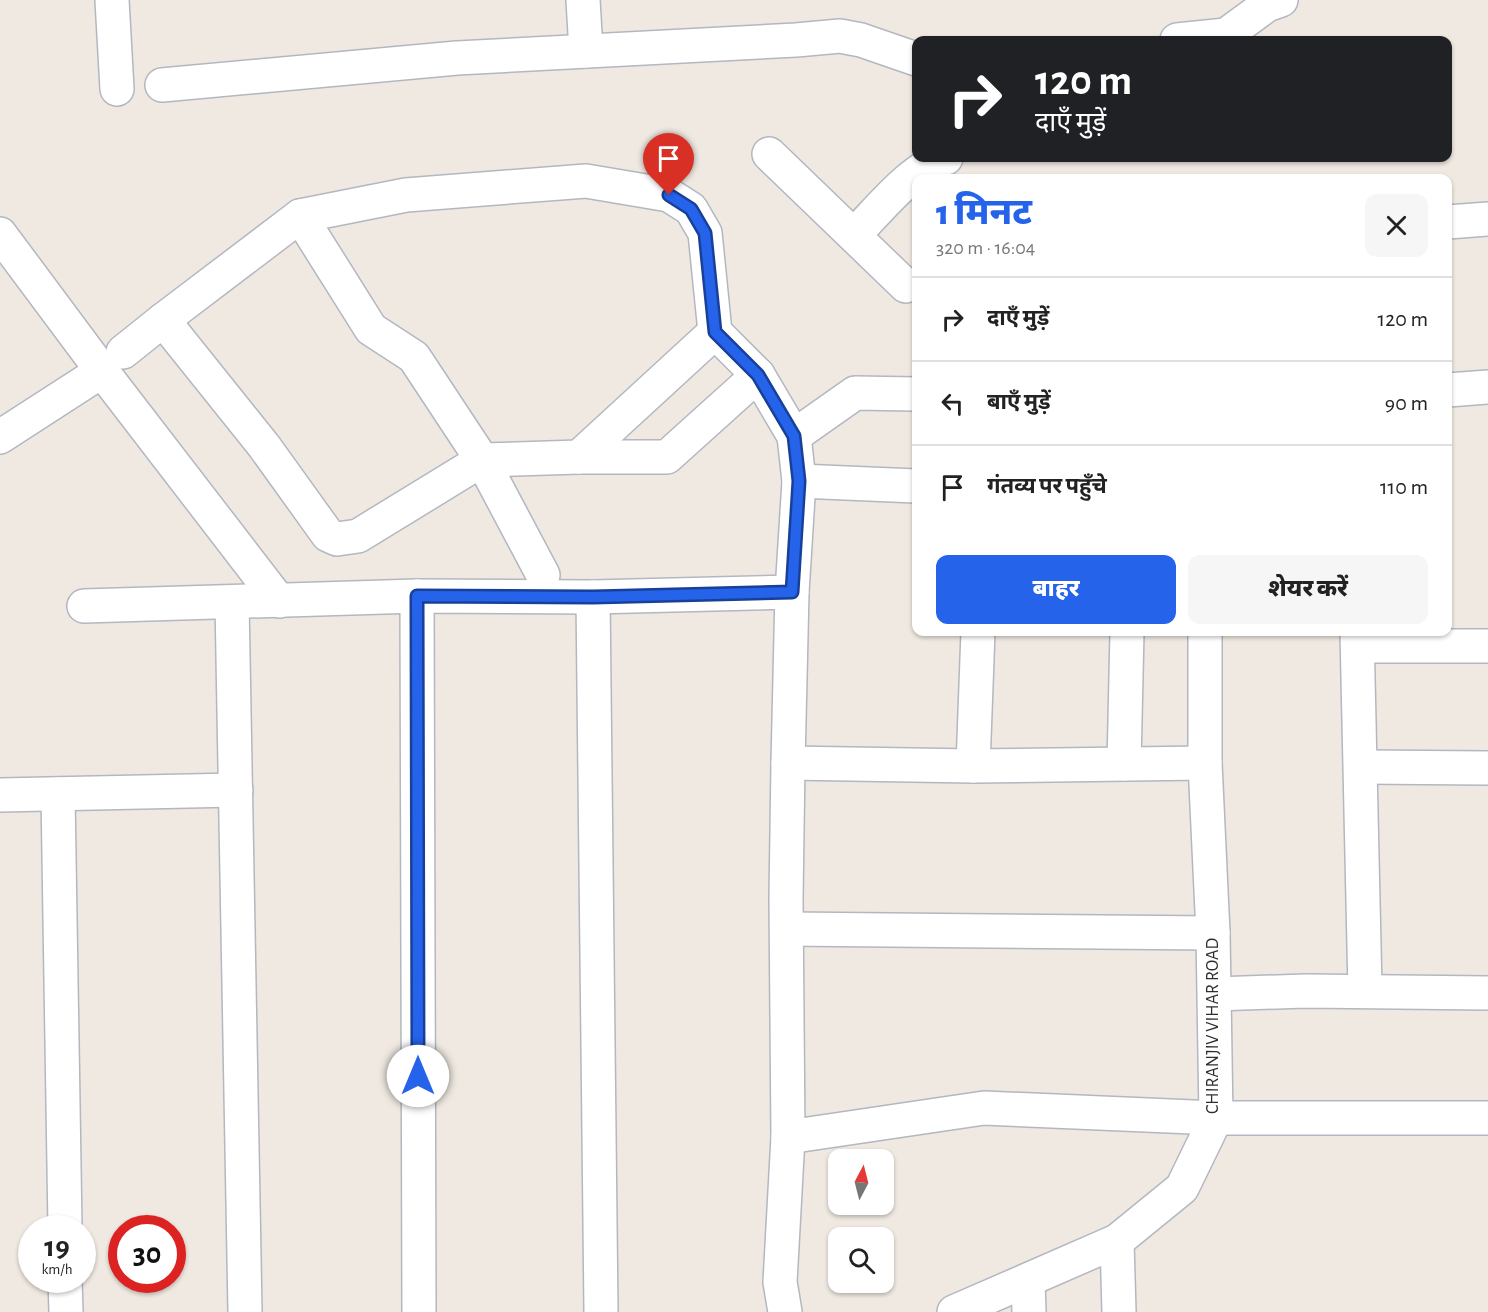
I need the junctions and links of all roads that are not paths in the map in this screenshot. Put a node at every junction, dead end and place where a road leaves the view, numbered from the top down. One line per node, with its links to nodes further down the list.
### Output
1 (112, 0): 8 (street)
2 (583, 0): 5 (street)
3 (1281, 0): 4 (street)
4 (1228, 36)
5 (586, 51): 6 (street); 7 (street)
6 (912, 58)
7 (162, 85)
8 (117, 89)
9 (769, 154): 17 (street)
10 (934, 162): 11 (street)
11 (915, 174)
12 (912, 177): 17 (street)
13 (300, 216): 19 (street); 20 (street); 29 (street)
14 (1488, 219): 15 (street)
15 (1452, 222)
16 (0, 234): 21 (street)
17 (854, 235): 18 (street)
18 (906, 286)
19 (163, 320): 21 (street); 29 (street)
20 (715, 332): 22 (street); 28 (street)
21 (112, 361): 27 (street); 36 (street)
22 (758, 375): 26 (street); 28 (street)
23 (1488, 387): 24 (street)
24 (1452, 390)
25 (912, 394): 26 (street)
26 (794, 436): 30 (street)
27 (0, 437)
28 (579, 457): 29 (street)
29 (482, 460): 32 (street)
30 (799, 481): 31 (street); 33 (street)
31 (912, 486)
32 (543, 575)
33 (792, 592): 35 (street); 44 (street)
34 (417, 596): 35 (street); 36 (street); 67 (street)
35 (593, 597): 68 (street)
36 (279, 600): 37 (street)
37 (232, 602): 38 (street); 50 (street)
38 (84, 606)
39 (978, 636): 47 (street)
40 (1126, 636): 46 (street)
41 (1205, 636): 45 (street, CHIRANJIV VIHAR ROAD)
42 (1357, 639): 43 (street); 48 (street)
43 (1488, 646)
44 (788, 763): 47 (street); 53 (street)
45 (1204, 763): 46 (street); 54 (street, CHIRANJIV VIHAR ROAD)
46 (1124, 764): 47 (street)
47 (973, 766)
48 (1361, 767): 49 (street); 55 (street)
49 (1488, 768)
50 (236, 790): 51 (street); 66 (street)
51 (58, 794): 52 (street); 61 (street)
52 (0, 795)
53 (787, 929): 54 (street); 60 (street)
54 (1213, 933): 57 (street, CHIRANJIV VIHAR ROAD)
55 (1365, 991): 56 (street); 57 (street)
56 (1488, 993)
57 (1215, 994): 58 (street, CHIRANJIV VIHAR ROAD)
58 (1216, 1118): 59 (street); 60 (street); 62 (street, CHIRANJIV VIHAR ROAD)
59 (1488, 1118)
60 (788, 1137): 69 (street)
61 (65, 1215)
62 (1117, 1241): 64 (street, CHIRANJIV VIHAR ROAD); 71 (street)
63 (65, 1293): 65 (street)
64 (1028, 1297): 70 (street, CHIRANJIV VIHAR ROAD)
65 (66, 1312)
66 (245, 1312)
67 (419, 1312)
68 (601, 1312)
69 (785, 1312)
70 (954, 1312)
71 (1119, 1312)

